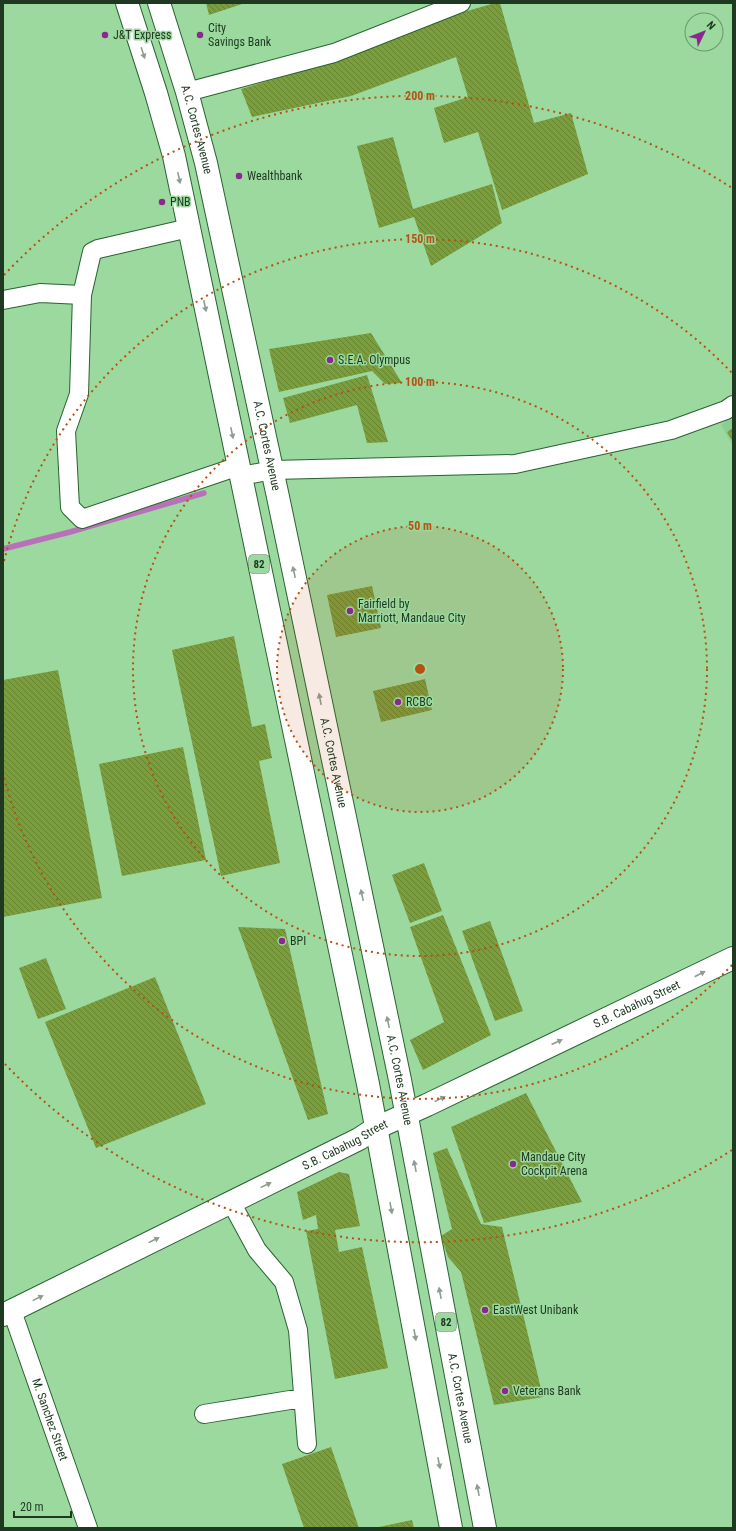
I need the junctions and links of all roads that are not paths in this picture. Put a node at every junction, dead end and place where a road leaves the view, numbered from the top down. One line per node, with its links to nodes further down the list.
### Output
1 (127, 3): 5 (main road, 82, one-way to 5)
2 (159, 3): 4 (main road, A.C. Cortes Avenue / 82)
3 (461, 3): 4 (street)
4 (187, 92): 9 (main road, A.C. Cortes Avenue / 82)
5 (189, 228): 6 (street); 10 (main road, 82, one-way to 10)
6 (82, 295): 7 (street); 10 (street)
7 (3, 300)
8 (733, 405): 9 (street)
9 (273, 470): 10 (street); 11 (main road, A.C. Cortes Avenue / 82, one-way to 9)
10 (240, 471): 12 (main road, 82)
11 (348, 831): 12 (main road); 14 (main road, A.C. Cortes Avenue / 82, one-way to 11)
12 (316, 837): 15 (main road, 82)
13 (733, 958): 14 (main road, S.B. Cabahug Street, one-way to 13)
14 (405, 1116): 15 (main road, S.B. Cabahug Street); 20 (main road, A.C. Cortes Avenue / 82, one-way to 14)
15 (376, 1128): 16 (main road, S.B. Cabahug Street, one-way to 15); 21 (main road, 82, one-way to 21)
16 (231, 1202): 17 (main road, S.B. Cabahug Street, one-way to 16); 18 (street)
17 (8, 1313): 23 (street, M. Sanchez Street)
18 (303, 1400): 19 (street); 22 (street)
19 (204, 1414)
20 (464, 1417): 21 (main road); 25 (main road, A.C. Cortes Avenue / 82, one-way to 20)
21 (431, 1423): 24 (main road, 82, one-way to 24)
22 (307, 1444)
23 (88, 1528)
24 (451, 1528)
25 (485, 1528)

